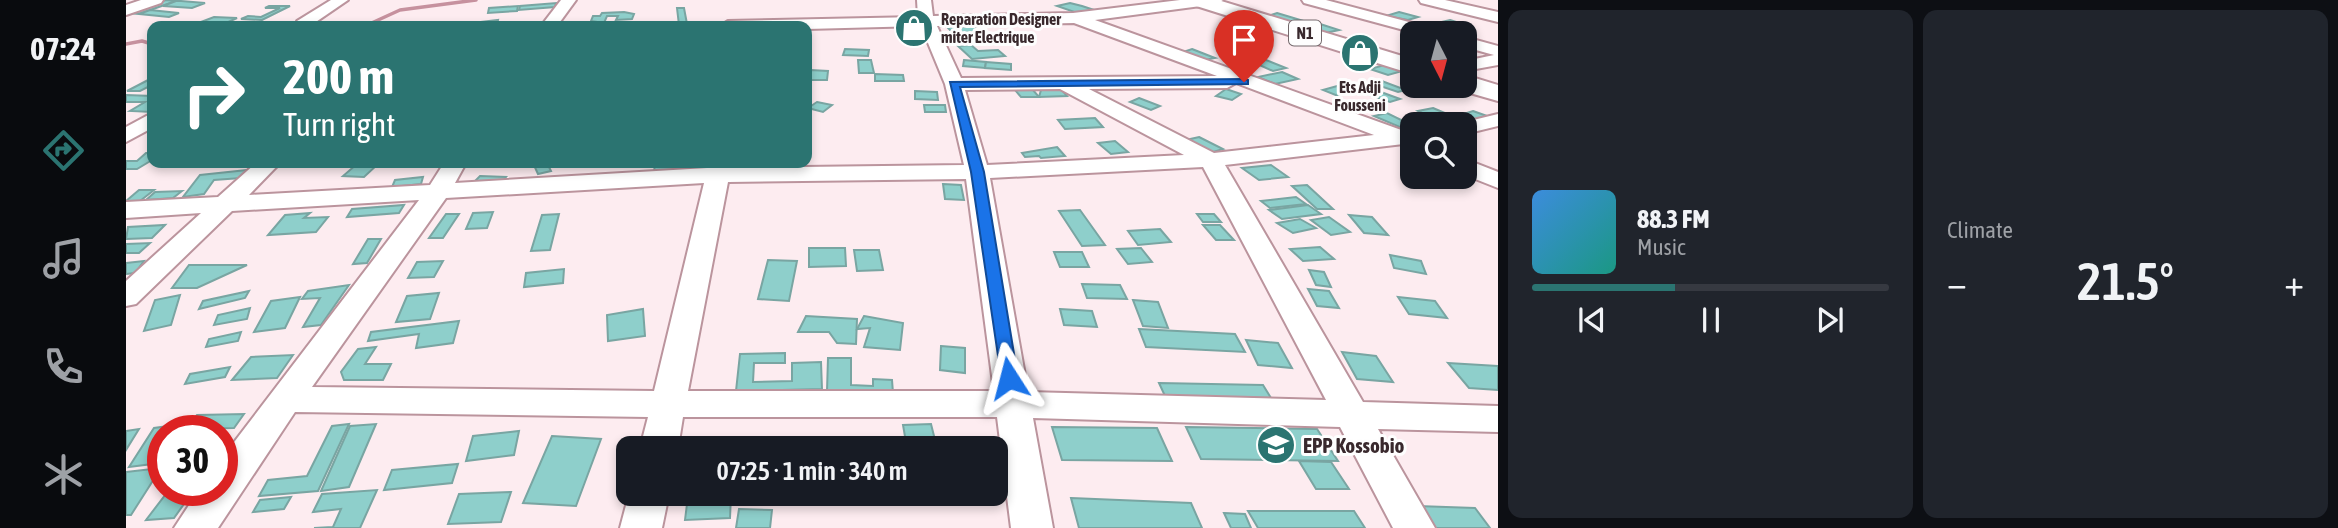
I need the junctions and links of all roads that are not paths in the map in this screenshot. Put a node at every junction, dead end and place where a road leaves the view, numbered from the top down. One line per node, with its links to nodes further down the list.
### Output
1 (156, 0): 8 (street)
2 (341, 0): 12 (street)
3 (569, 0): 13 (street)
4 (1025, 0): 11 (street)
5 (1309, 0): 15 (street)
6 (1426, 0): 10 (street)
7 (1206, 1): 11 (street); 19 (highway, N1)
8 (126, 10)
9 (925, 10): 11 (street); 14 (street); 22 (street)
10 (1498, 17)
11 (1073, 18): 21 (street)
12 (308, 21)
13 (553, 21)
14 (758, 21)
15 (1400, 24)
16 (1477, 45): 17 (street)
17 (1498, 51)
18 (1498, 60): 20 (street)
19 (1400, 63)
20 (1477, 64)
21 (1244, 82): 23 (street); 30 (street)
22 (954, 84): 23 (street); 37 (street)
23 (1067, 85): 32 (street)
24 (1477, 87): 25 (highway)
25 (1498, 93)
26 (1498, 120): 28 (street)
27 (147, 122): 29 (street)
28 (1477, 125)
29 (126, 136)
30 (1400, 137)
31 (1400, 141): 32 (street)
32 (1211, 160): 37 (street); 46 (street)
33 (264, 168): 40 (street)
34 (452, 168): 39 (street)
35 (718, 169): 37 (street); 39 (street); 44 (street)
36 (1477, 171): 38 (street)
37 (977, 172): 45 (street)
38 (1498, 181)
39 (438, 192): 40 (street); 43 (street)
40 (228, 204): 41 (street); 42 (street)
41 (126, 210)
42 (126, 297)
43 (285, 399): 44 (street); 49 (street)
44 (669, 404): 45 (street); 48 (street)
45 (1012, 404): 46 (street); 54 (street)
46 (1351, 415): 47 (street); 55 (street)
47 (1498, 419)
48 (662, 436)
49 (238, 466)
50 (210, 506): 52 (street)
51 (646, 506): 53 (street)
52 (195, 528)
53 (641, 528)
54 (1032, 528)
55 (1414, 528)

